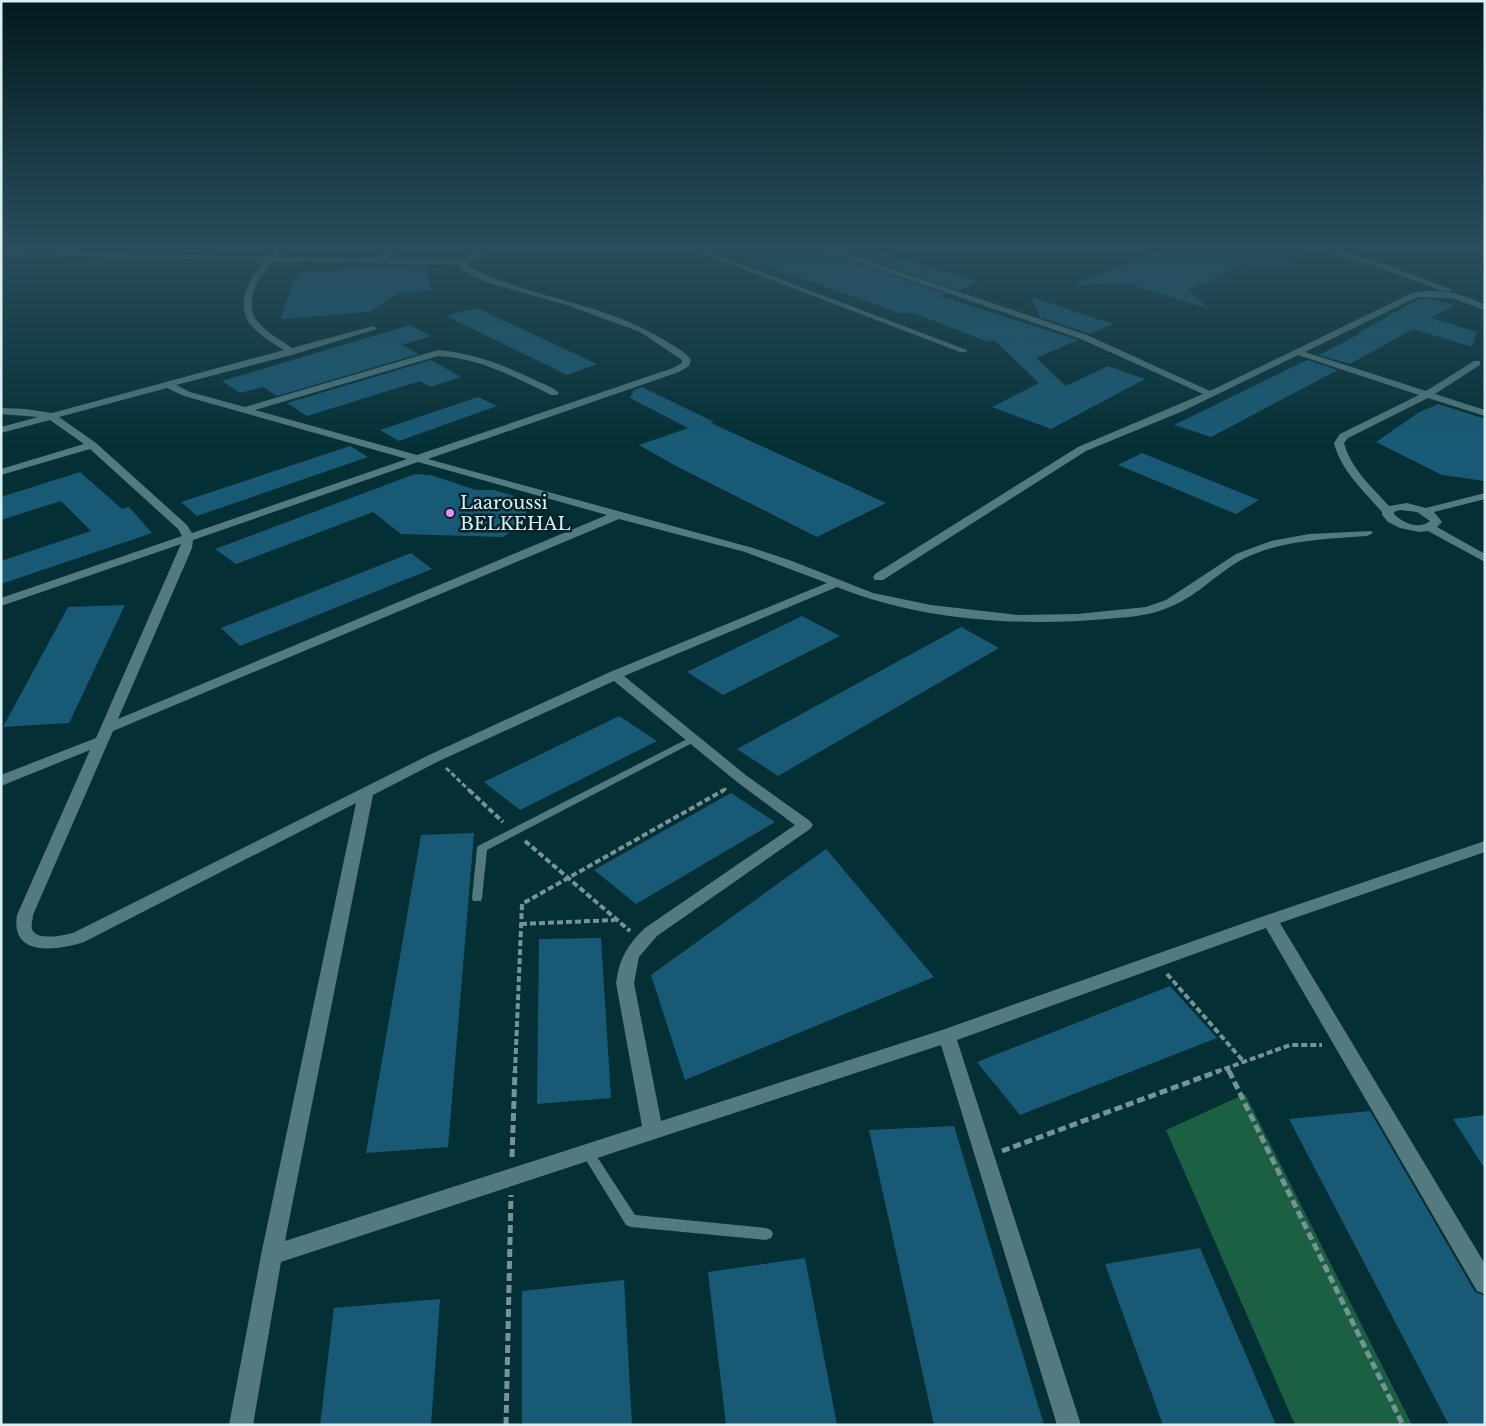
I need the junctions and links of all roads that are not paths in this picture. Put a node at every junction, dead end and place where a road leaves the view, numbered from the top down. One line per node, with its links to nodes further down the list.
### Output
1 (250, 315): 8 (street)
2 (601, 315): 21 (street)
3 (868, 315): 7 (street)
4 (1018, 315): 13 (street)
5 (1374, 315): 9 (street)
6 (373, 330): 8 (street)
7 (963, 350)
8 (292, 352): 11 (street)
9 (1296, 352): 13 (street); 14 (street)
10 (1477, 363): 14 (street)
11 (170, 386): 15 (street); 18 (street)
12 (554, 393): 15 (street)
13 (1210, 394): 31 (street)
14 (1428, 394): 17 (street); 24 (street)
15 (246, 410): 21 (street)
16 (1, 411): 18 (street)
17 (1485, 414)
18 (51, 416): 19 (street); 20 (street)
19 (1, 430)
20 (92, 445): 22 (street); 29 (street)
21 (419, 459): 26 (street); 29 (street)
22 (1, 472)
23 (1485, 496): 25 (street)
24 (1388, 511): 25 (street); 27 (street)
25 (1424, 511): 27 (street)
26 (618, 516): 32 (street); 35 (street)
27 (1430, 527): 30 (street)
28 (1367, 534): 32 (street)
29 (188, 537): 33 (street); 35 (street)
30 (1485, 559)
31 (879, 577)
32 (837, 584): 34 (street)
33 (1, 602)
34 (615, 675): 36 (street); 38 (street)
35 (105, 734): 37 (street); 38 (street)
36 (693, 739): 40 (lane); 43 (street)
37 (1, 780)
38 (366, 792): 46 (street)
39 (1485, 846): 41 (street)
40 (477, 898)
41 (1270, 920): 42 (street); 47 (street)
42 (948, 1036): 43 (street); 49 (street)
43 (653, 1131): 44 (street)
44 (588, 1152): 45 (lane); 46 (street)
45 (766, 1234)
46 (272, 1255): 48 (street)
47 (1485, 1284)
48 (241, 1425)
49 (1069, 1425)

